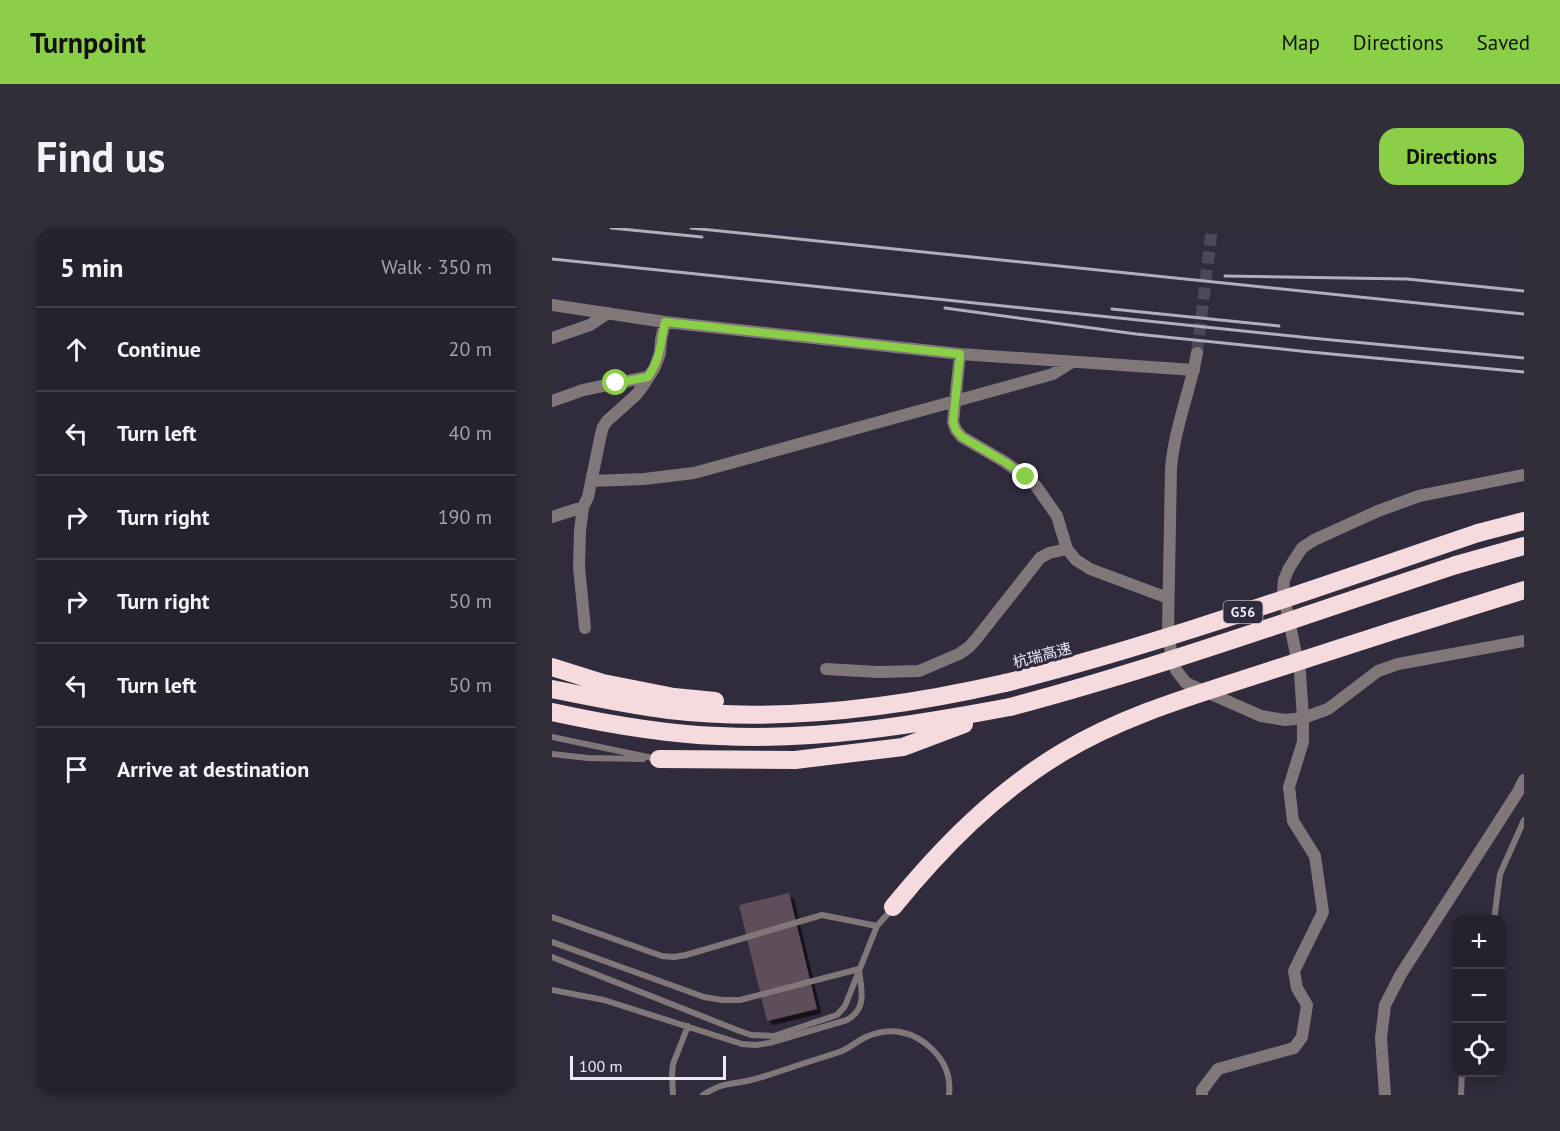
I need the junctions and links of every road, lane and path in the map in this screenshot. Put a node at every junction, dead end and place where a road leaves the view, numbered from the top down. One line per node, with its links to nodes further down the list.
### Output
1 (552, 305): 2 (street)
2 (608, 313): 3 (street); 4 (street)
3 (665, 322): 6 (street); 9 (street)
4 (552, 338)
5 (1197, 353): 8 (street)
6 (960, 354): 7 (street); 11 (street)
7 (1072, 362): 8 (street); 11 (street)
8 (1194, 370): 20 (street)
9 (648, 377): 10 (street); 13 (street)
10 (552, 401)
11 (955, 401): 13 (street); 18 (street)
12 (1524, 475): 29 (street)
13 (591, 481): 14 (street)
14 (583, 507): 15 (street); 21 (street)
15 (552, 517)
16 (1524, 521): 27 (highway, 杭瑞高速 / G56, bridge)
17 (1524, 546): 26 (highway, G56, bridge)
18 (1067, 549): 20 (street); 24 (street)
19 (1524, 590): 35 (highway, bridge)
20 (1168, 598): 29 (street)
21 (585, 628)
22 (1524, 641): 29 (street)
23 (552, 667): 27 (highway)
24 (826, 669)
25 (552, 689): 27 (highway, 杭瑞高速 / G56)
26 (1010, 706): 28 (highway, G56); 32 (highway)
27 (834, 711)
28 (552, 712)
29 (1303, 718): 48 (street)
30 (552, 737): 32 (lane)
31 (552, 754): 32 (lane)
32 (659, 759)
33 (1524, 780): 49 (street)
34 (1524, 820): 36 (lane)
35 (893, 907): 38 (lane)
36 (1495, 915)
37 (552, 917): 38 (lane)
38 (877, 926): 41 (lane)
39 (552, 942): 41 (lane)
40 (552, 957): 41 (lane)
41 (859, 969): 43 (lane)
42 (552, 990): 43 (lane)
43 (688, 1026): 45 (lane)
44 (1462, 1077): 50 (lane)
45 (673, 1095)
46 (704, 1095): 47 (lane)
47 (949, 1095)
48 (1202, 1095)
49 (1385, 1095)
50 (1461, 1095)

